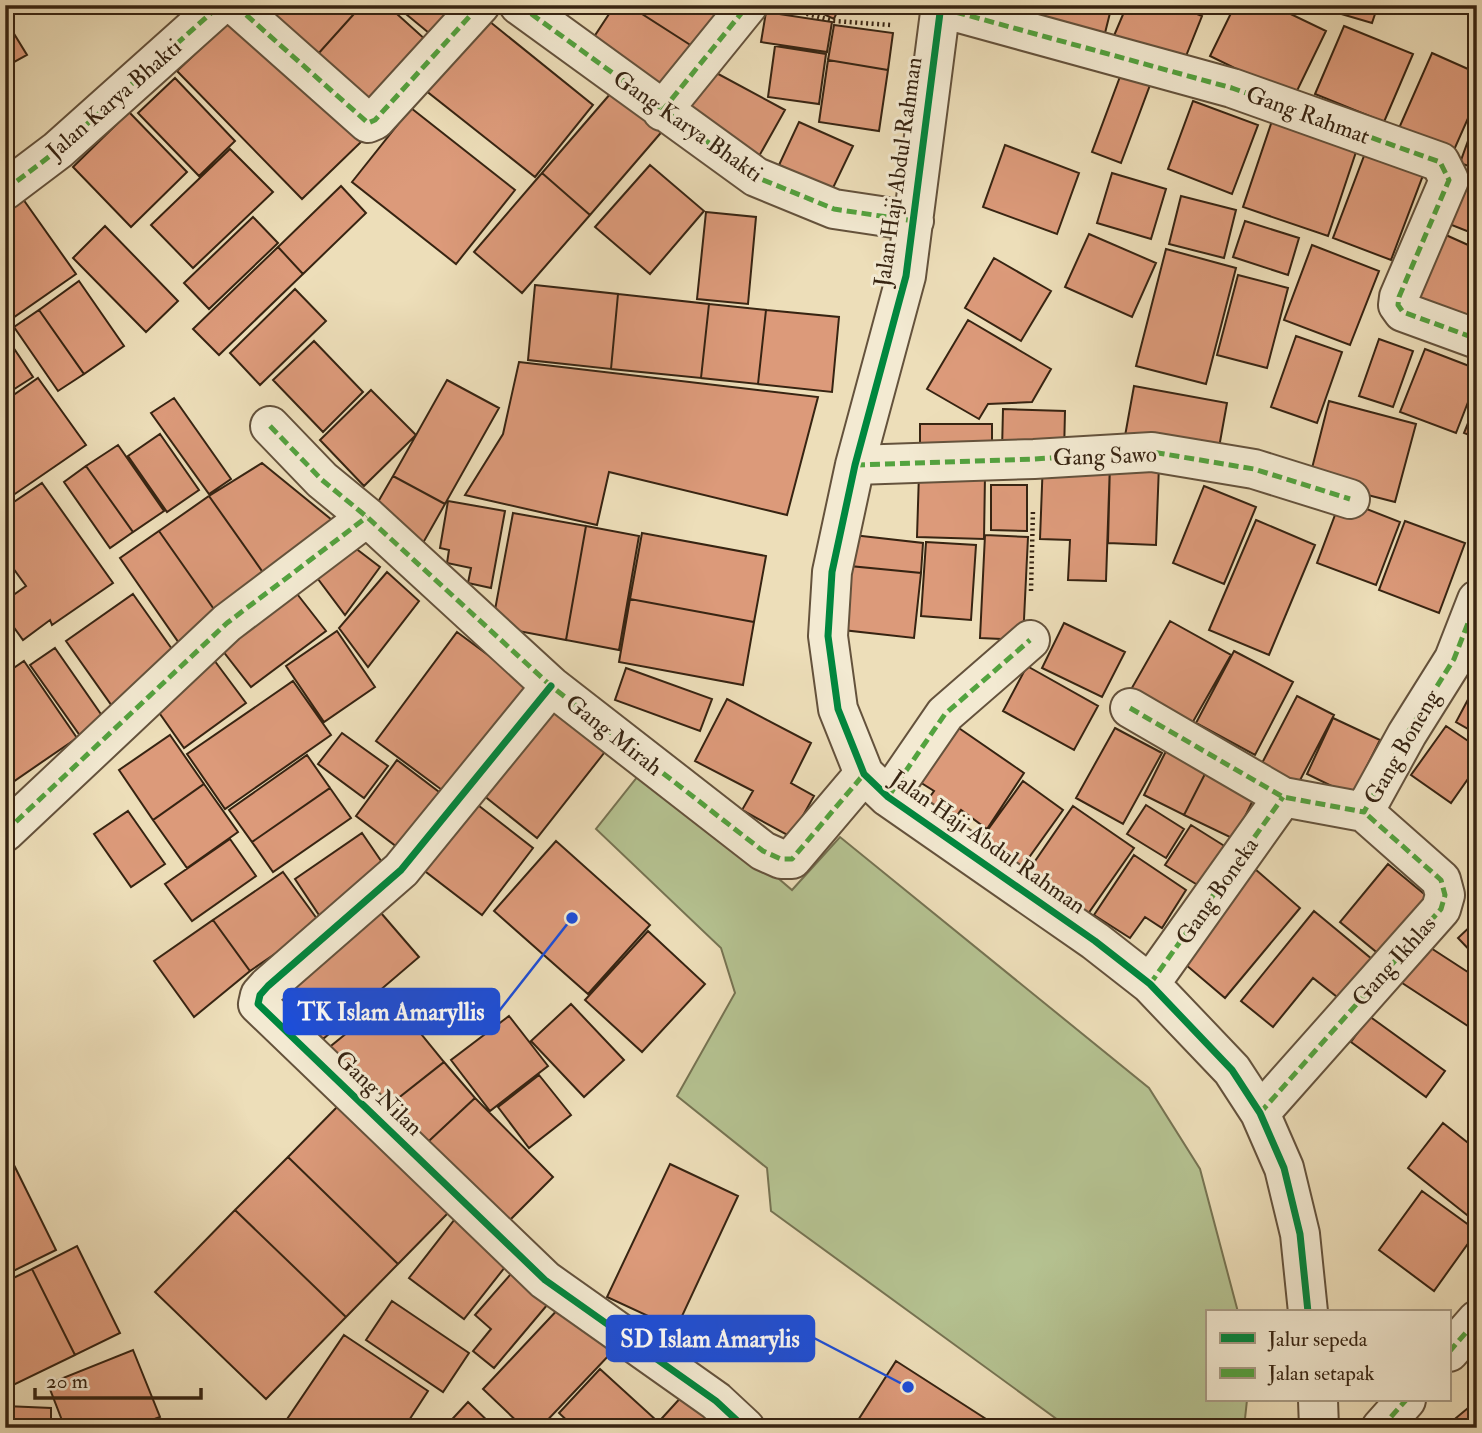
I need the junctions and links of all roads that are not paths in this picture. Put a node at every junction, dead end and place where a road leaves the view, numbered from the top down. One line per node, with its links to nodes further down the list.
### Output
1 (220, 5): 8 (street, Jalan Karya Bhakti)
2 (480, 5): 6 (street)
3 (519, 5): 7 (street, Gang Karya Bhakti)
4 (748, 5): 7 (street)
5 (940, 14): 9 (street, Jalan Haji Abdul Rahman); 10 (street, Gang Rahmat)
6 (247, 16)
7 (662, 111): 9 (street, Gang Karya Bhakti)
8 (5, 190)
9 (914, 221): 12 (street, Jalan Haji Abdul Rahman)
10 (1477, 339)
11 (270, 426): 14 (street, Gang Mirah)
12 (855, 465): 13 (street, Gang Sawo); 19 (street, Jalan Haji Abdul Rahman)
13 (1350, 499)
14 (367, 517): 17 (street, Gang Mirah); 22 (street)
15 (1477, 600): 21 (street, Gang Boneng)
16 (1030, 640): 19 (street, Gang Mirah)
17 (551, 686): 19 (street, Gang Mirah); 30 (street, Gang Nilan)
18 (1130, 708): 20 (street, Gang Boneng)
19 (876, 786): 23 (street, Jalan Haji Abdul Rahman)
20 (1283, 797): 21 (street, Gang Boneng); 23 (street, Gang Boneka)
21 (1364, 812): 24 (street, Gang Ikhlas)
22 (5, 832)
23 (1150, 984): 24 (street, Jalan Haji Abdul Rahman)
24 (1260, 1113): 25 (street, Jalan Haji Abdul Rahman)
25 (1308, 1310)
26 (1477, 1320): 27 (street)
27 (1450, 1351)
28 (1318, 1402): 31 (street)
29 (1404, 1402): 32 (street)
30 (745, 1428)
31 (1319, 1428)
32 (1381, 1428)

